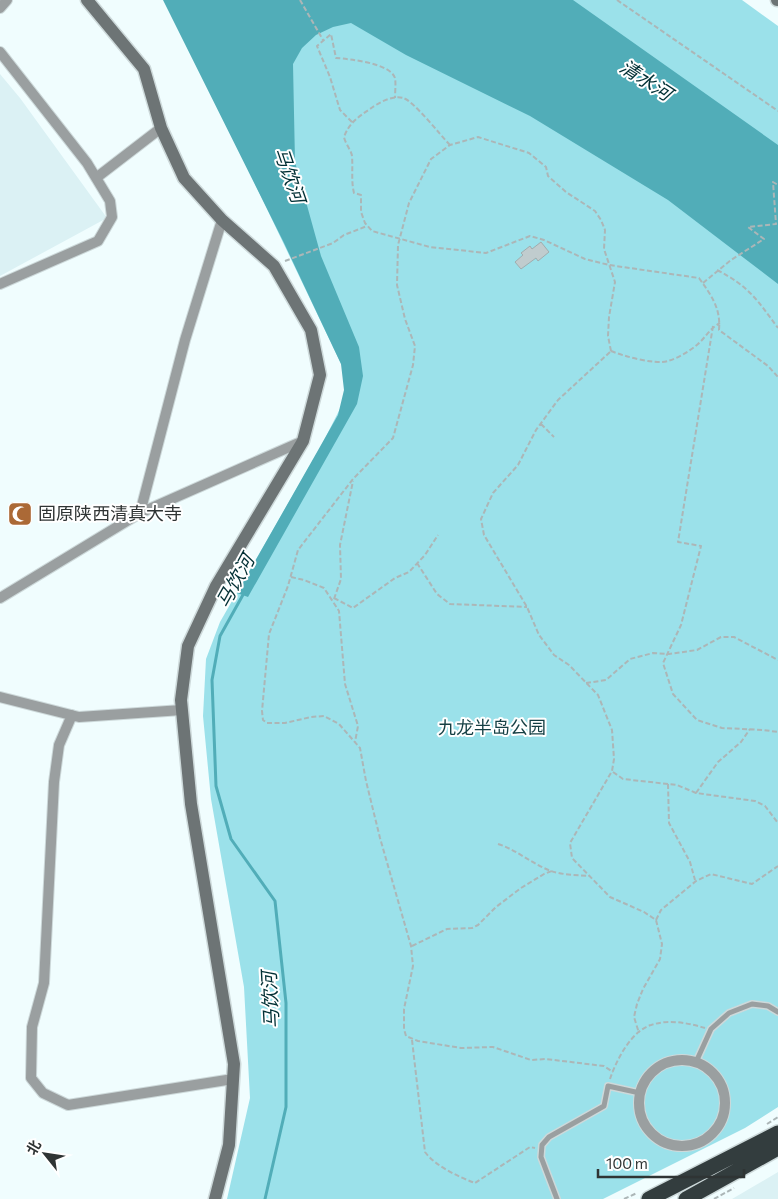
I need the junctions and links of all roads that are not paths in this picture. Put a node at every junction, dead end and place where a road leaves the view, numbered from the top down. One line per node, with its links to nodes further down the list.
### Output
1 (8, 0): 3 (street)
2 (87, 0): 5 (street)
3 (0, 8)
4 (0, 52): 6 (street)
5 (161, 128): 6 (street); 7 (street)
6 (96, 178): 8 (street)
7 (222, 220): 9 (street); 10 (street)
8 (0, 284)
9 (303, 441): 10 (street); 13 (street)
10 (140, 513): 11 (street)
11 (0, 598)
12 (0, 697): 14 (street)
13 (182, 710): 14 (street); 17 (street)
14 (72, 715): 17 (street)
15 (778, 1012): 16 (lane)
16 (696, 1062): 18 (street); 18 (street)
17 (233, 1079): 21 (street)
18 (640, 1093): 22 (lane)
19 (778, 1133): 23 (highway)
20 (778, 1148): 24 (highway)
21 (215, 1199)
22 (557, 1199)
23 (650, 1199)
24 (686, 1199)

